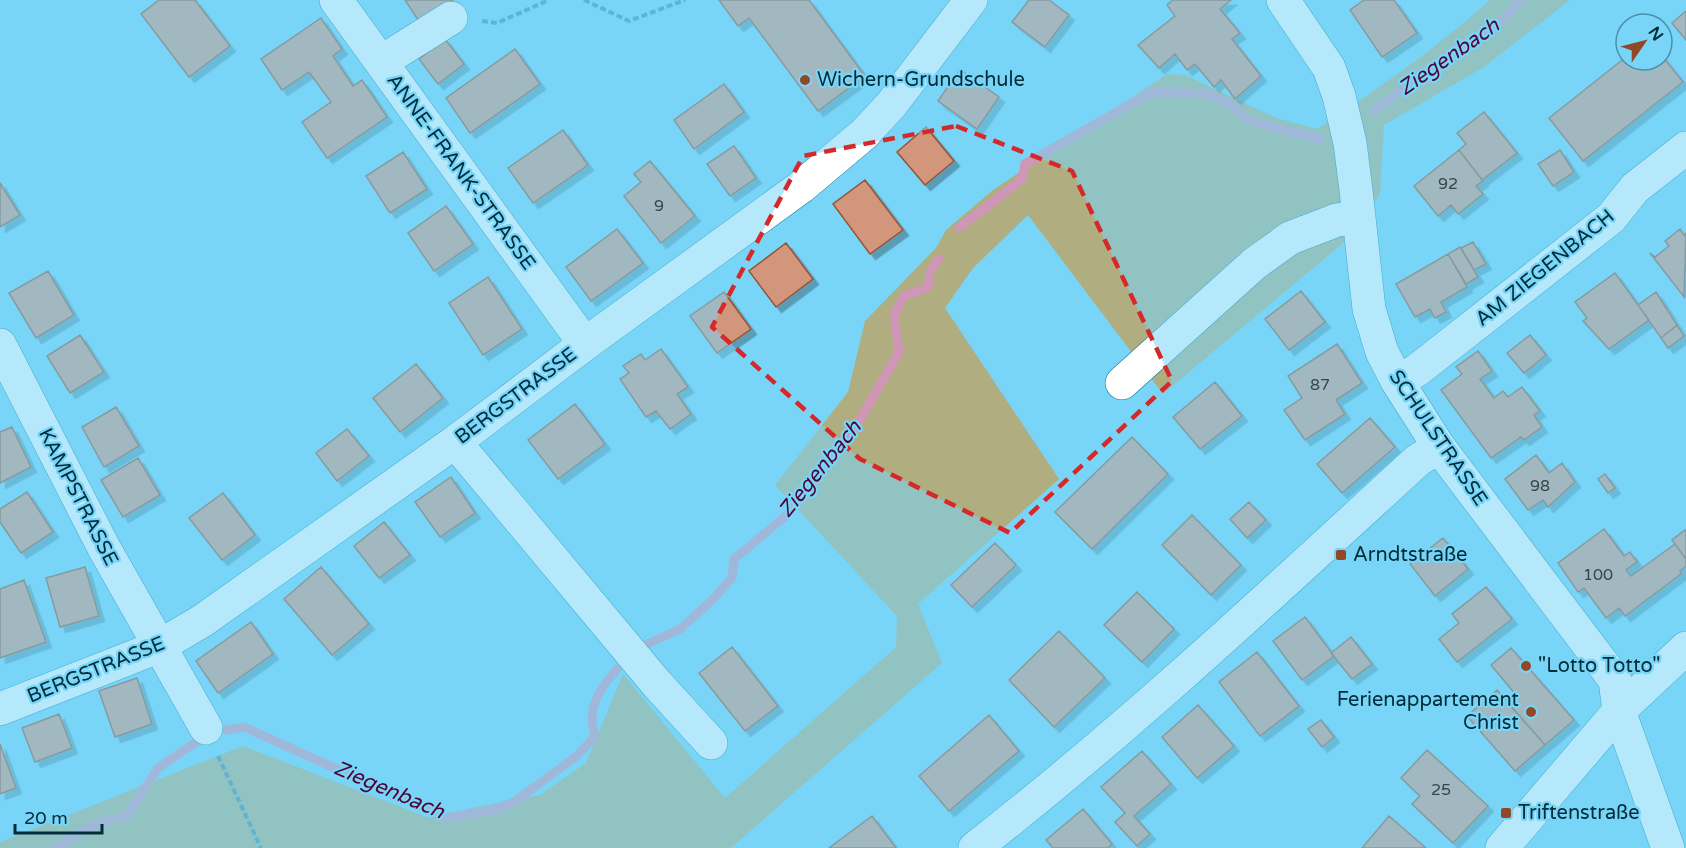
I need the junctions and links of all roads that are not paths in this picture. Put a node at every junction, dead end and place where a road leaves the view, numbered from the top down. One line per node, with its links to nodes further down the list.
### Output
1 (336, 0): 5 (street, ANNE-FRANK-STRASSE)
2 (971, 0): 8 (street, BERGSTRASSE)
3 (1283, 0): 7 (street, SCHULSTRASSE)
4 (451, 18): 5 (street)
5 (381, 62): 8 (street, ANNE-FRANK-STRASSE)
6 (1686, 148): 10 (street, AM ZIEGENBACH)
7 (1358, 218): 10 (street, SCHULSTRASSE); 11 (street)
8 (585, 344): 12 (street, BERGSTRASSE)
9 (0, 345): 14 (street, KAMPSTRASSE)
10 (1397, 381): 13 (street, SCHULSTRASSE)
11 (1122, 383)
12 (455, 442): 14 (street, BERGSTRASSE); 19 (street)
13 (1439, 447): 17 (street, SCHULSTRASSE); 20 (street)
14 (158, 647): 16 (street, BERGSTRASSE); 18 (street, KAMPSTRASSE)
15 (1686, 648): 17 (street)
16 (0, 709)
17 (1618, 711): 21 (street); 22 (street, SCHULSTRASSE)
18 (211, 740)
19 (711, 742)
20 (975, 848)
21 (1502, 848)
22 (1668, 848)

